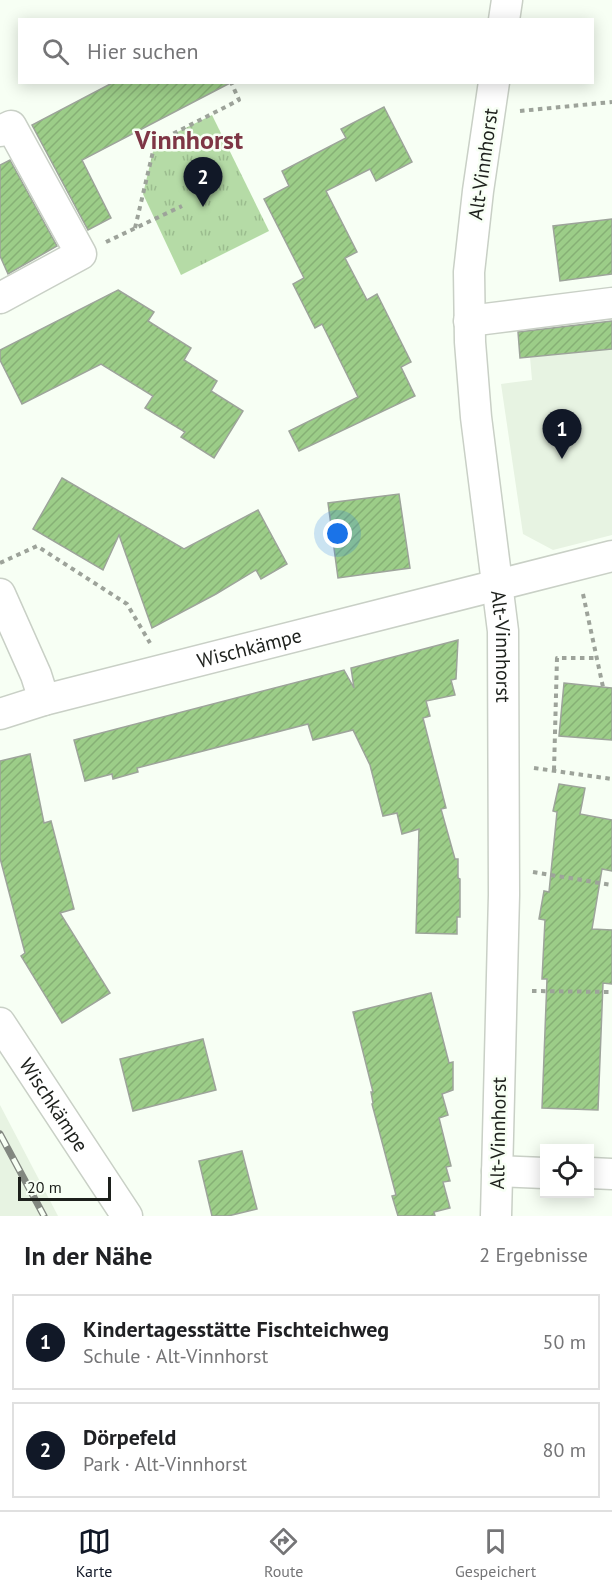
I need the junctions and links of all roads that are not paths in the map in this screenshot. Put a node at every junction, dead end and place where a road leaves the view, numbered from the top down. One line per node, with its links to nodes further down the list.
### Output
1 (507, 0): 2 (street)
2 (504, 18)
3 (494, 84): 7 (street, Alt-Vinnhorst)
4 (0, 131): 5 (street)
5 (2, 292)
6 (612, 303): 7 (street)
7 (469, 321): 9 (street, Alt-Vinnhorst)
8 (612, 556): 9 (street, Wischkämpe)
9 (499, 585): 11 (street, Wischkämpe); 14 (street, Alt-Vinnhorst)
10 (0, 594): 11 (street)
11 (44, 700): 12 (street, Wischkämpe)
12 (0, 714)
13 (0, 1023): 18 (street, Wischkämpe)
14 (497, 1171): 15 (street); 19 (street, Alt-Vinnhorst)
15 (540, 1173)
16 (594, 1173): 17 (street)
17 (612, 1174)
18 (127, 1216)
19 (496, 1216)

